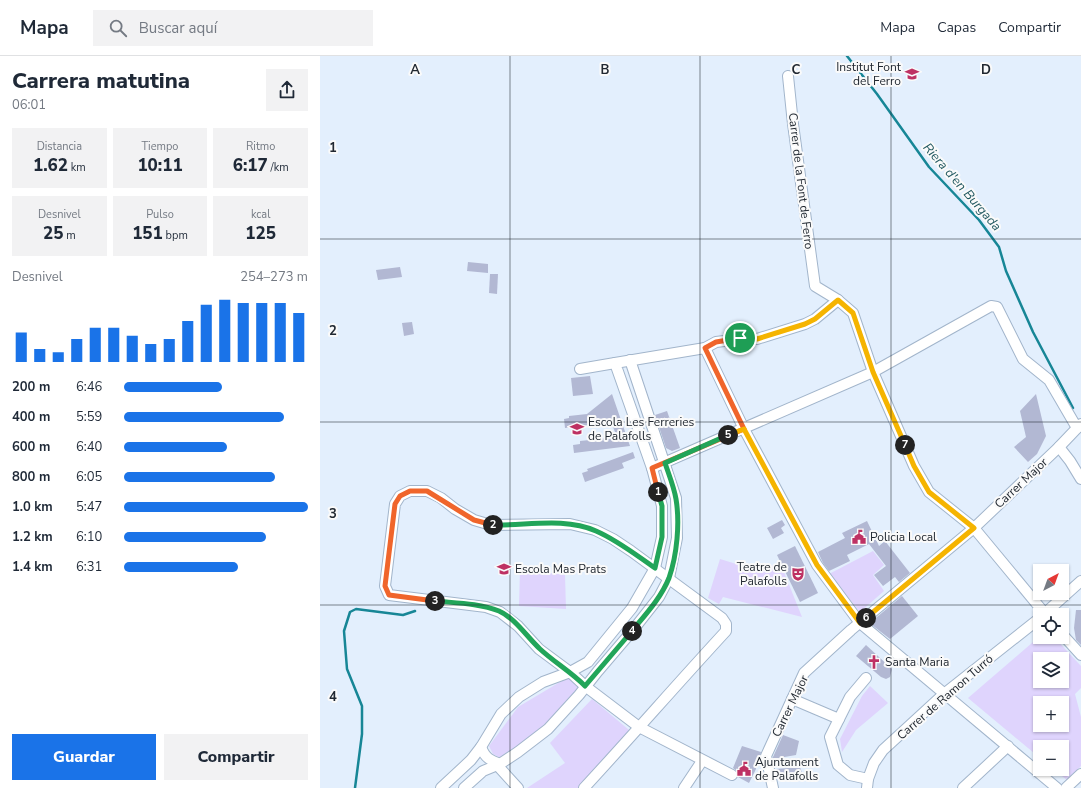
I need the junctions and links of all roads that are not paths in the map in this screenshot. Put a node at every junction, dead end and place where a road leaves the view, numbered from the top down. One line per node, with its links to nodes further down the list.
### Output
1 (788, 76): 2 (street, Carrer de la Font de Ferro)
2 (838, 300): 3 (street); 7 (street)
3 (705, 348): 4 (street); 9 (street)
4 (630, 360): 5 (street); 11 (street)
5 (615, 363): 6 (street); 12 (street)
6 (580, 369)
7 (873, 372): 8 (street); 9 (street); 14 (street)
8 (1079, 426): 10 (street, Carrer Major)
9 (744, 429): 11 (street); 20 (street)
10 (1060, 447): 13 (street); 14 (street, Carrer Major)
11 (665, 463): 12 (street); 16 (street)
12 (652, 468): 15 (street)
13 (1081, 479)
14 (974, 528): 18 (street); 20 (street, Carrer Major)
15 (655, 568): 16 (street); 24 (street); 24 (street)
16 (669, 578): 26 (street); 30 (street)
17 (1081, 581): 19 (street, Carrer de Ramon Turró)
18 (1037, 608)
19 (1051, 608)
20 (860, 623): 27 (street); 28 (street, Carrer Major)
21 (1033, 623): 27 (street, Carrer de Ramon Turró)
22 (1069, 642): 23 (street)
23 (1081, 655)
24 (570, 672): 26 (street); 32 (street)
25 (866, 678): 29 (street)
26 (585, 686): 30 (street); 34 (street)
27 (944, 694): 31 (street); 37 (street, Carrer de Ramon Turró)
28 (792, 699): 29 (street); 43 (street, Carrer Major)
29 (839, 719): 37 (street)
30 (639, 727): 33 (street); 41 (street)
31 (1008, 746): 44 (street); 45 (street)
32 (481, 747): 34 (street); 38 (street)
33 (702, 761): 36 (street); 42 (street)
34 (498, 764): 39 (street); 40 (street)
35 (1081, 774): 46 (street)
36 (732, 775)
37 (868, 784)
38 (441, 788)
39 (464, 788)
40 (518, 788)
41 (584, 788)
42 (684, 788)
43 (772, 788)
44 (963, 788)
45 (1057, 788)
46 (1066, 788)

